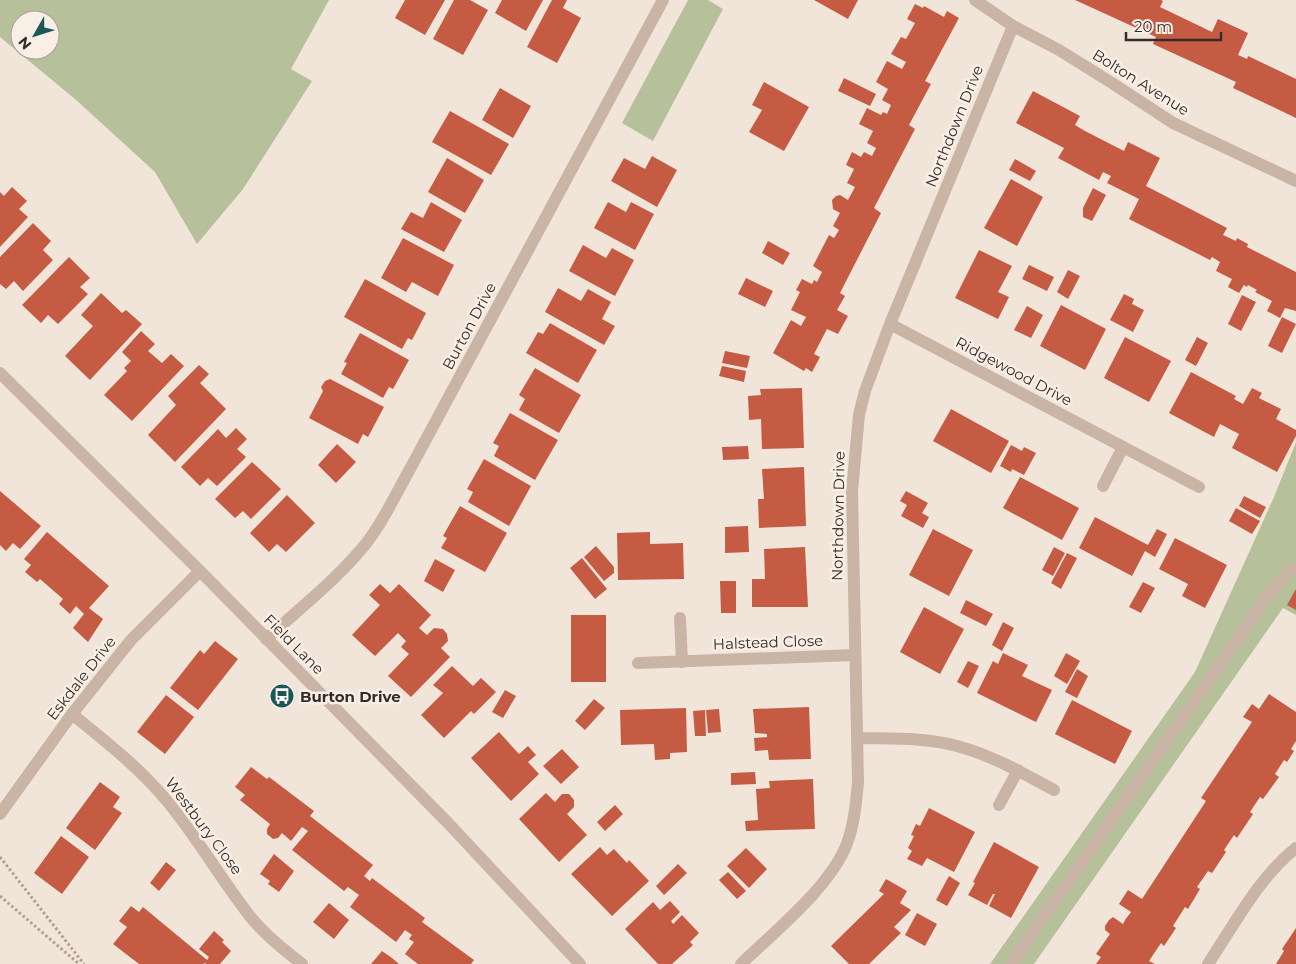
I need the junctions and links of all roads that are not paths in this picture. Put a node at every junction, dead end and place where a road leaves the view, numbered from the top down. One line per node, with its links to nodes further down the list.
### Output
1 (662, 0): 13 (street, Burton Drive)
2 (975, 0): 3 (street, Bolton Avenue)
3 (1013, 26): 4 (street, Bolton Avenue); 5 (street, Northdown Drive)
4 (1296, 181)
5 (890, 324): 7 (street, Ridgewood Drive); 14 (street, Northdown Drive)
6 (0, 373): 11 (street, Field Lane)
7 (1123, 447): 8 (street); 9 (street, Ridgewood Drive)
8 (1103, 486)
9 (1199, 487)
10 (1296, 568): 27 (street)
11 (200, 572): 13 (street, Field Lane); 17 (street, Eskdale Drive)
12 (680, 618): 15 (street)
13 (266, 639): 25 (street, Field Lane)
14 (855, 655): 15 (street, Halstead Close); 18 (street, Northdown Drive)
15 (682, 662): 16 (street, Halstead Close)
16 (638, 664)
17 (72, 714): 22 (street, Eskdale Drive); 24 (street, Westbury Close)
18 (858, 738): 19 (street); 26 (street, Northdown Drive)
19 (1018, 770): 20 (street); 21 (street)
20 (1054, 790)
21 (999, 805)
22 (0, 814)
23 (1296, 848): 28 (street)
24 (302, 964)
25 (580, 964)
26 (741, 964)
27 (1011, 964)
28 (1208, 964)

